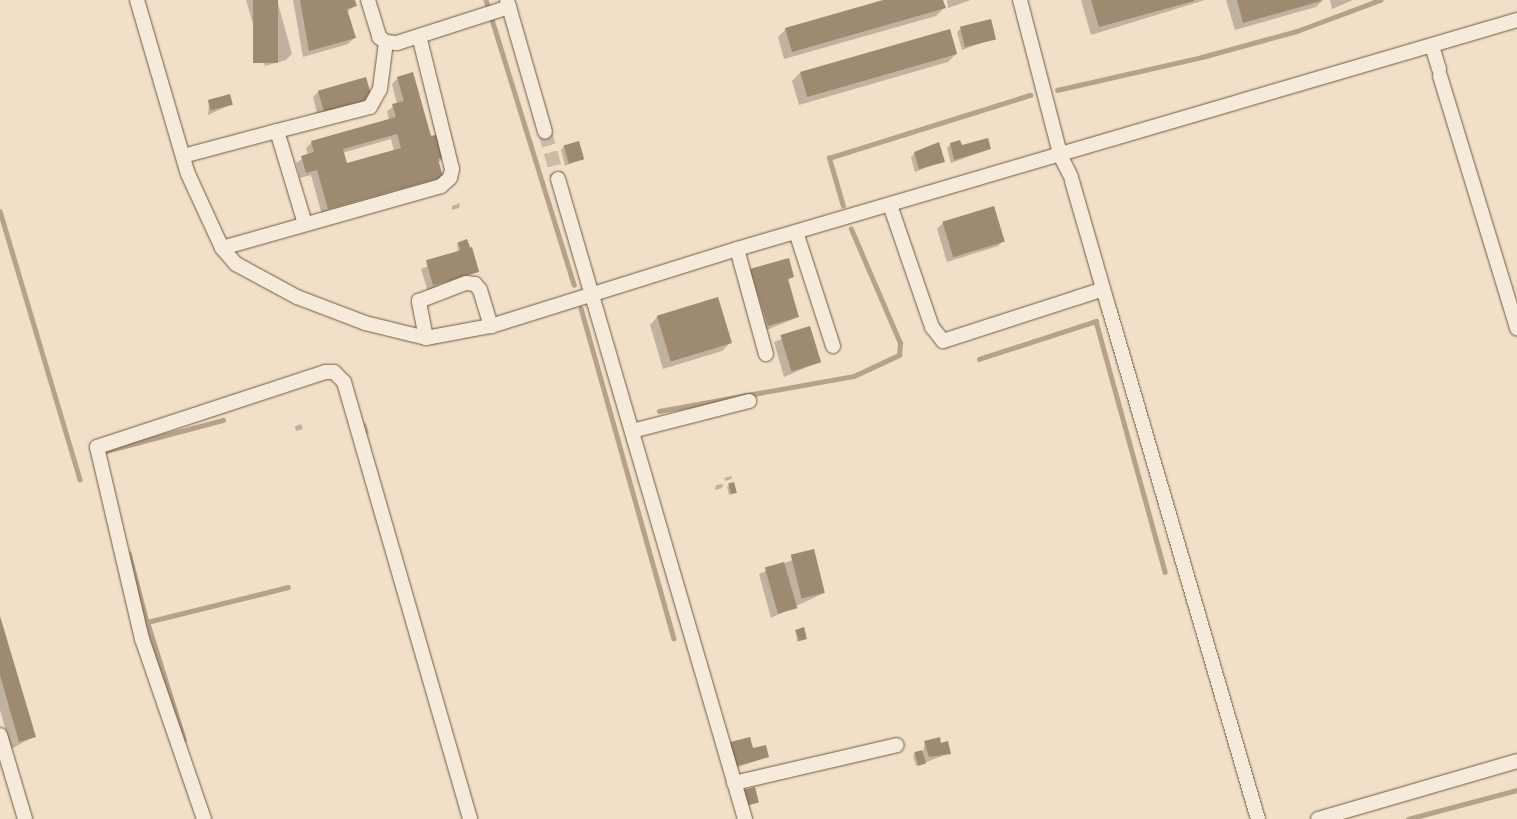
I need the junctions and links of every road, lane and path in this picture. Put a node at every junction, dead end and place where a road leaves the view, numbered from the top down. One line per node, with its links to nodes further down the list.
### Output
1 (137, 0): 11 (lane)
2 (368, 0): 7 (lane)
3 (1020, 0): 12 (lane)
4 (508, 3): 6 (lane); 10 (lane)
5 (1517, 20): 8 (lane)
6 (419, 36): 7 (lane); 15 (lane)
7 (386, 42): 9 (lane)
8 (1432, 46): 12 (lane); 22 (lane)
9 (277, 131): 11 (lane); 15 (lane)
10 (545, 132)
11 (182, 156): 17 (lane)
12 (1061, 156): 14 (lane); 19 (lane)
13 (558, 179): 20 (lane)
14 (890, 204): 16 (lane); 19 (lane)
15 (305, 224): 17 (lane)
16 (796, 232): 18 (lane); 24 (lane)
17 (222, 248): 23 (lane)
18 (737, 249): 20 (lane); 25 (lane)
19 (1103, 289): 36 (lane)
20 (593, 296): 21 (lane); 27 (lane)
21 (491, 326): 23 (lane); 23 (lane)
22 (1517, 328)
23 (426, 338)
24 (833, 346)
25 (766, 354)
26 (749, 401): 27 (lane)
27 (632, 431): 31 (lane)
28 (0, 735): 32 (lane)
29 (897, 745): 31 (lane)
30 (1517, 761): 37 (lane)
31 (734, 782): 35 (lane)
32 (25, 819)
33 (204, 819): 34 (lane)
34 (470, 819)
35 (744, 819)
36 (1258, 819)
37 (1318, 819)

